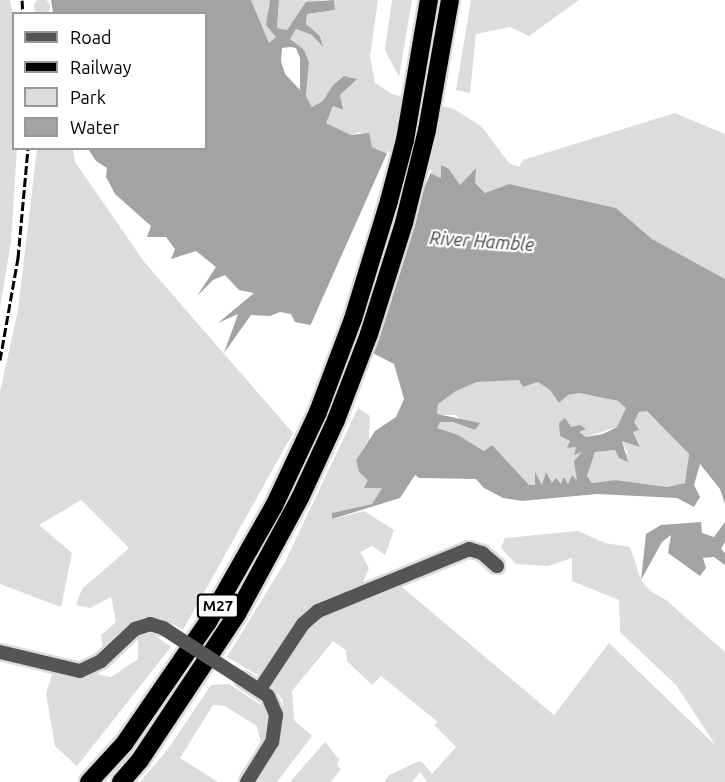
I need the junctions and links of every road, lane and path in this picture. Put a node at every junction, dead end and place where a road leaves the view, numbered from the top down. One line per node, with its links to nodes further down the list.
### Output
1 (429, 0): 6 (highway, M27)
2 (450, 0): 7 (highway, M27)
3 (497, 566): 5 (street)
4 (0, 652): 5 (street, bridge)
5 (260, 689): 8 (street)
6 (89, 782)
7 (121, 782)
8 (247, 782)

